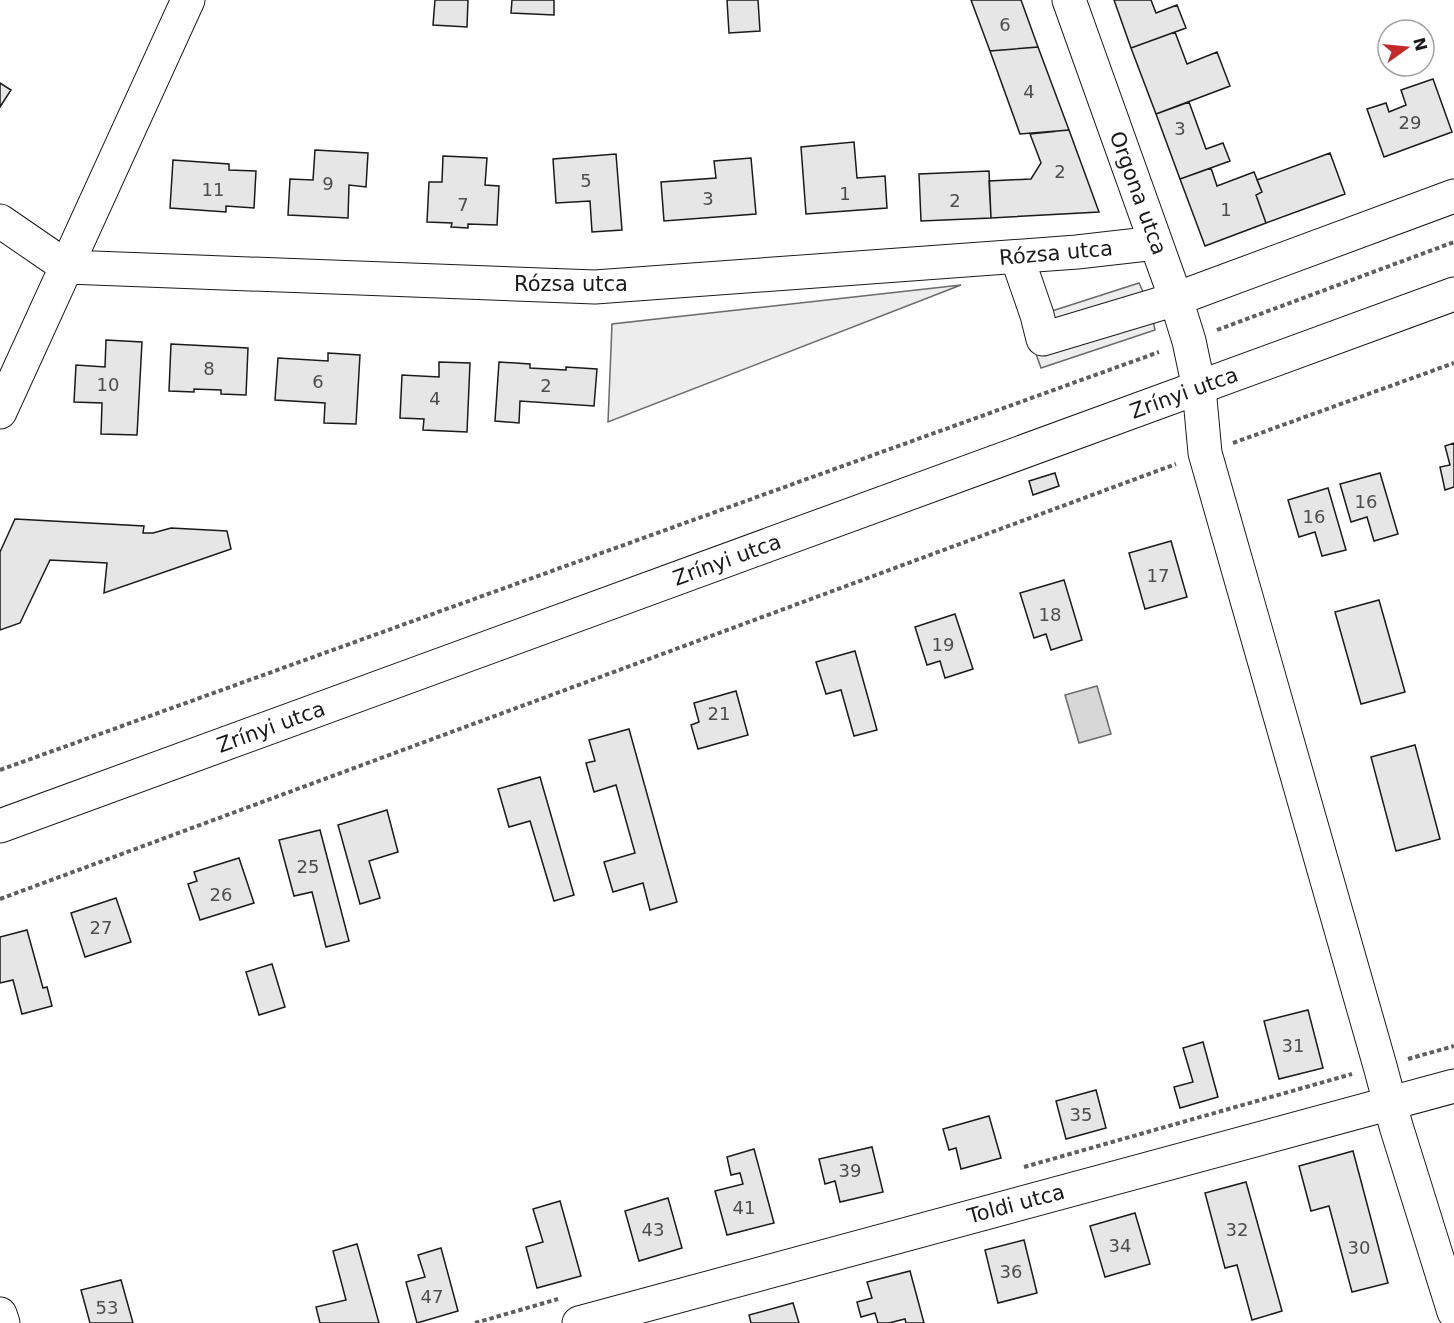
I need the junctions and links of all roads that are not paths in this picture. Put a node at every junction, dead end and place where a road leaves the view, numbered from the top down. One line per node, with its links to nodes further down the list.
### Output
1 (188, 0): 7 (street)
2 (1069, 0): 5 (street, Orgona utca)
3 (1454, 196): 9 (street)
4 (0, 221): 7 (street)
5 (1156, 243): 6 (street, Rózsa utca); 9 (street, Orgona utca)
6 (1017, 257): 7 (street, Rózsa utca); 9 (street)
7 (67, 267): 11 (street)
8 (1454, 294): 10 (street, Zrínyi utca)
9 (1176, 299): 10 (street, Orgona utca)
10 (1199, 388): 12 (street, Zrínyi utca); 14 (street, Orgona utca)
11 (0, 412)
12 (0, 826)
13 (1454, 1086): 14 (street, Toldi utca)
14 (1390, 1103): 15 (street, Orgona utca); 18 (street, Toldi utca)
15 (1454, 1312)
16 (0, 1314): 17 (street)
17 (3, 1323)
18 (579, 1323)

